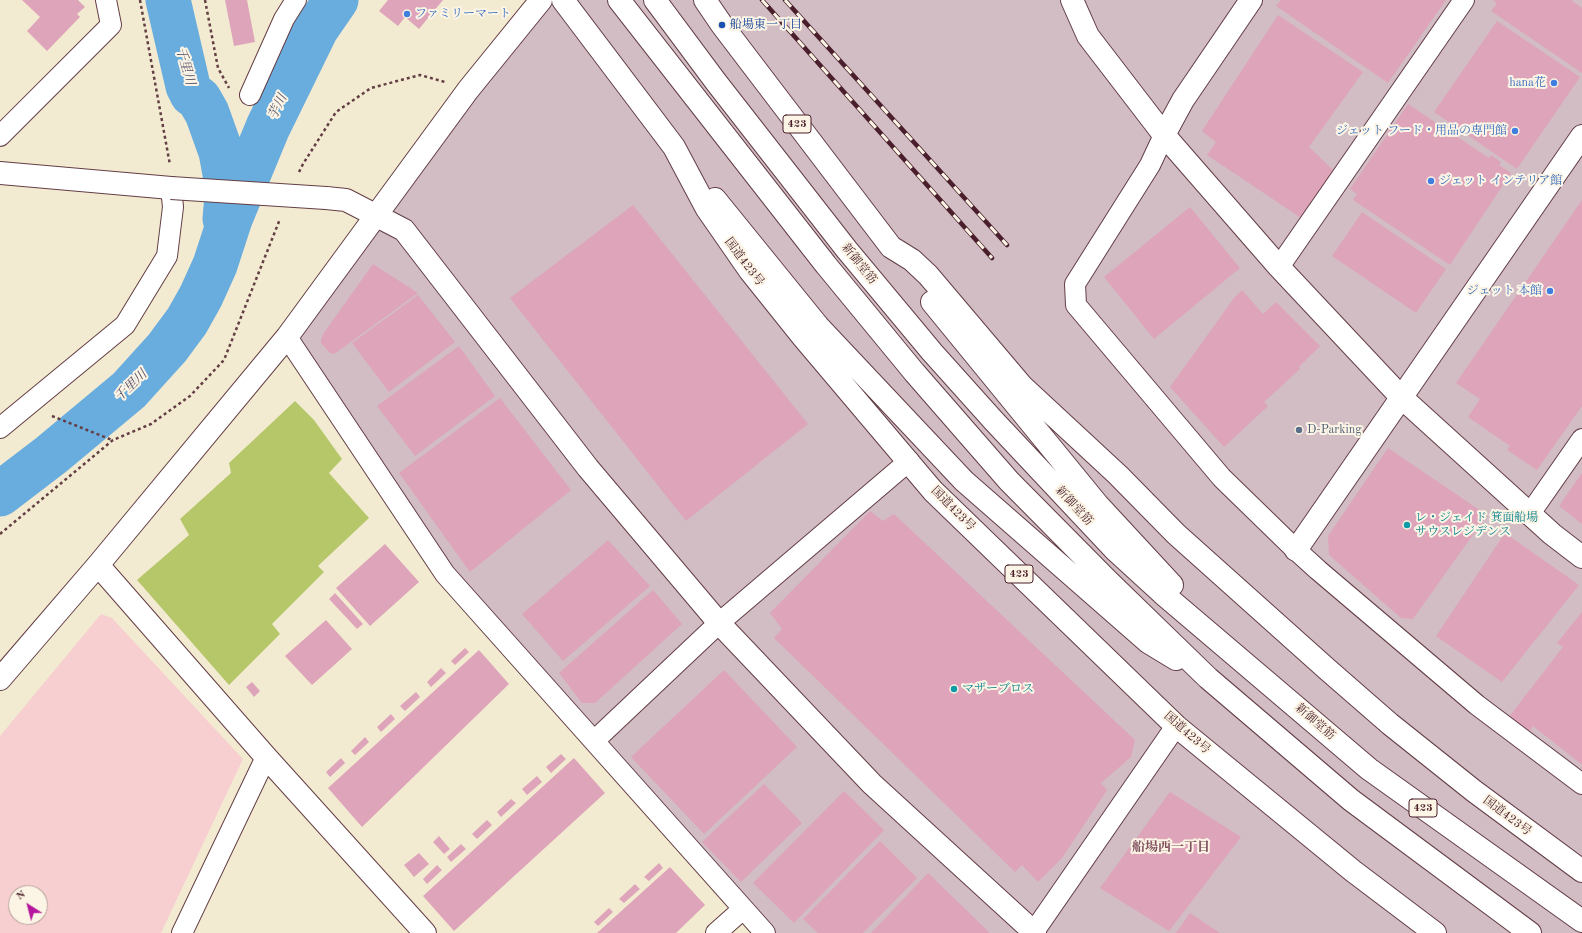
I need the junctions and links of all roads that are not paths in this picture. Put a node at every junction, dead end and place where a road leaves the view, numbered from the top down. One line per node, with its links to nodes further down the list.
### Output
1 (106, 0): 13 (street)
2 (296, 0): 11 (street)
3 (541, 0): 18 (main road)
4 (563, 0): 15 (main road, 国道423号 / 423)
5 (619, 0): 32 (main road)
6 (655, 0): 31 (main road, 新御堂筋 / 423)
7 (705, 0): 19 (main road, 国道423号 / 423)
8 (1072, 0): 12 (main road)
9 (1251, 0): 12 (main road)
10 (1464, 0): 20 (street)
11 (250, 95)
12 (1164, 135): 20 (main road); 27 (street)
13 (0, 136)
14 (1582, 136): 22 (main road)
15 (674, 147): 25 (main road, 国道423号 / 423); 32 (main road)
16 (0, 173): 17 (main road)
17 (171, 179): 18 (main road, bridge); 23 (street)
18 (376, 216): 21 (main road); 30 (main road)
19 (891, 246): 31 (main road); 38 (main road, 国道423号 / 423)
20 (1279, 267): 22 (main road)
21 (287, 337): 29 (main road); 35 (street)
22 (1401, 397): 26 (main road); 27 (main road)
23 (0, 428)
24 (1582, 439): 26 (street)
25 (909, 461): 30 (street); 34 (main road, 国道423号 / 423)
26 (1529, 515): 28 (main road)
27 (1296, 550): 37 (street)
28 (1582, 557)
29 (98, 565): 33 (main road); 36 (main road)
30 (719, 623): 35 (street); 45 (main road)
31 (1229, 648): 40 (main road, 新御堂筋 / 423)
32 (1208, 678): 47 (main road)
33 (0, 679)
34 (1176, 726): 45 (street); 46 (main road, 国道423号 / 423)
35 (594, 741): 39 (street)
36 (266, 757): 41 (street); 42 (main road)
37 (1582, 784)
38 (1582, 871)
39 (742, 909): 43 (street); 44 (street)
40 (1582, 921)
41 (182, 933)
42 (426, 933)
43 (716, 933)
44 (765, 933)
45 (1034, 933)
46 (1435, 933)
47 (1530, 933)

